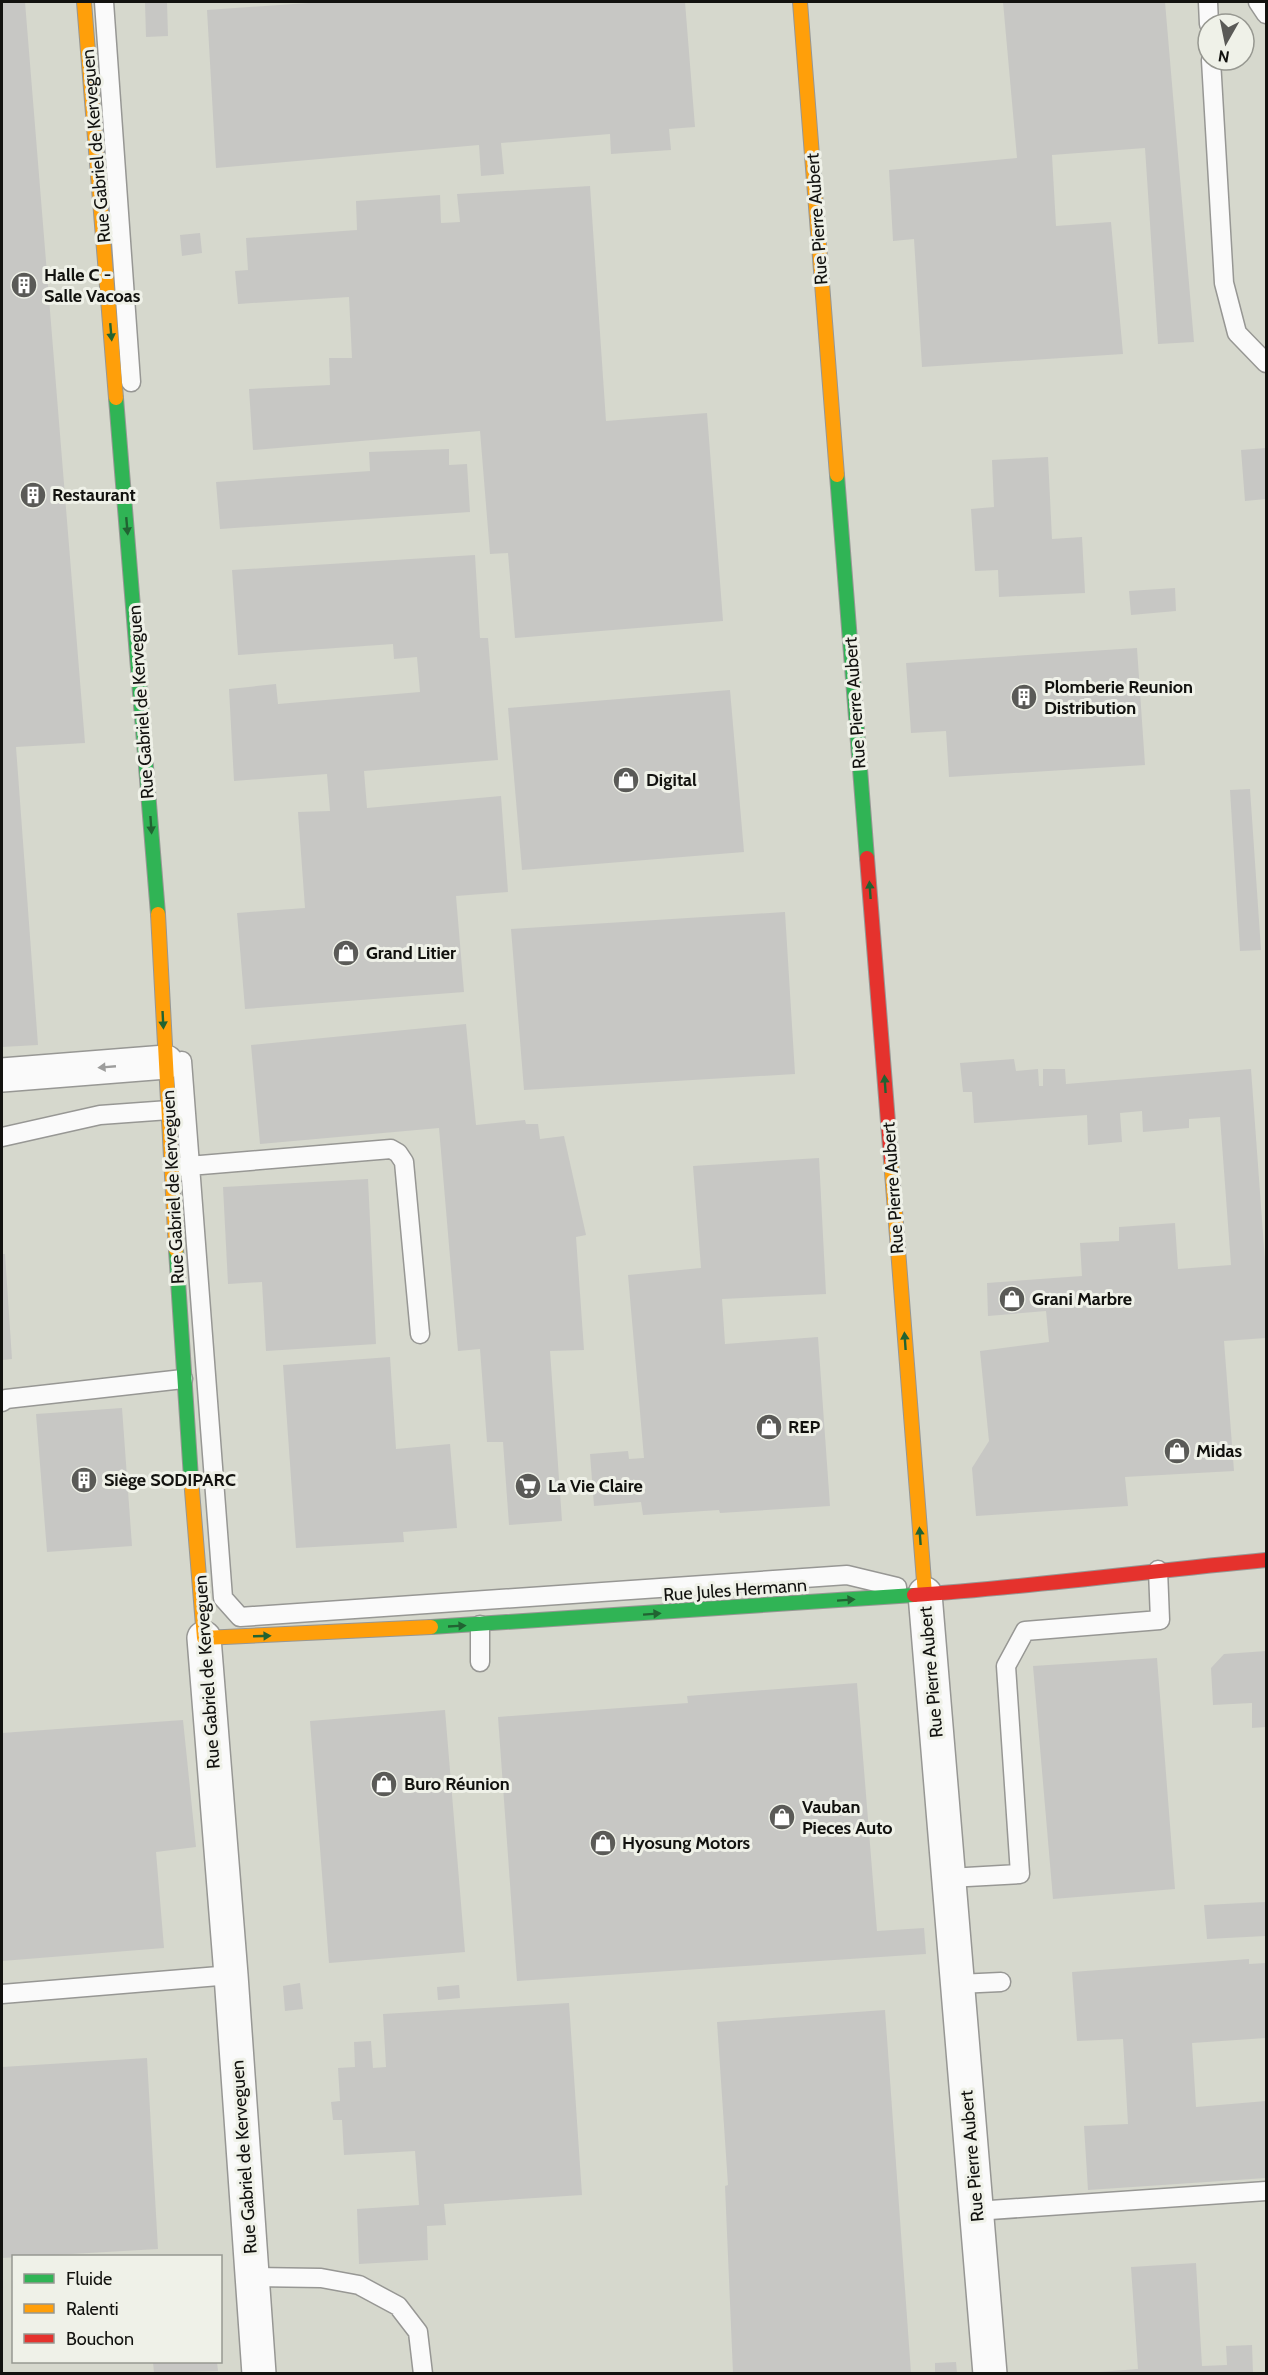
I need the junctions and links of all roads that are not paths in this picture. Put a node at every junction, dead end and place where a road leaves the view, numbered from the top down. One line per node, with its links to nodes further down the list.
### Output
1 (84, 2): 8 (street, Rue Gabriel de Kerveguen, one-way to 8)
2 (104, 2): 12 (lane)
3 (800, 2): 18 (street, Rue Pierre Aubert, one-way to 3)
4 (1258, 2): 5 (lane)
5 (1266, 14)
6 (1212, 72): 7 (lane)
7 (1266, 363)
8 (166, 1062): 9 (street, one-way to 9); 10 (street, Rue Gabriel de Kerveguen)
9 (2, 1075)
10 (168, 1110): 11 (lane); 12 (street, Rue Gabriel de Kerveguen)
11 (2, 1137)
12 (181, 1167): 13 (lane); 14 (street, Rue Gabriel de Kerveguen); 18 (lane)
13 (420, 1334)
14 (183, 1378): 15 (lane); 20 (street, Rue Gabriel de Kerveguen)
15 (2, 1402)
16 (1266, 1560): 17 (street, Rue Jules Hermann)
17 (1158, 1570): 18 (street, Rue Jules Hermann); 22 (lane)
18 (925, 1594): 19 (street, Rue Jules Hermann, one-way to 18); 22 (street, Rue Pierre Aubert)
19 (480, 1625): 20 (street, Rue Jules Hermann, one-way to 19); 21 (lane)
20 (204, 1638): 23 (street, Rue Gabriel de Kerveguen)
21 (480, 1662)
22 (949, 1878): 25 (street, Rue Pierre Aubert)
23 (231, 1975): 26 (lane); 29 (street, Rue Gabriel de Kerveguen)
24 (1001, 1982): 25 (lane)
25 (958, 1984): 28 (street, Rue Pierre Aubert)
26 (2, 1994)
27 (1266, 2191): 28 (lane)
28 (976, 2211): 32 (street, Rue Pierre Aubert)
29 (253, 2277): 30 (street, Rue Gabriel de Kerveguen); 31 (lane)
30 (259, 2373)
31 (423, 2373)
32 (990, 2373)

